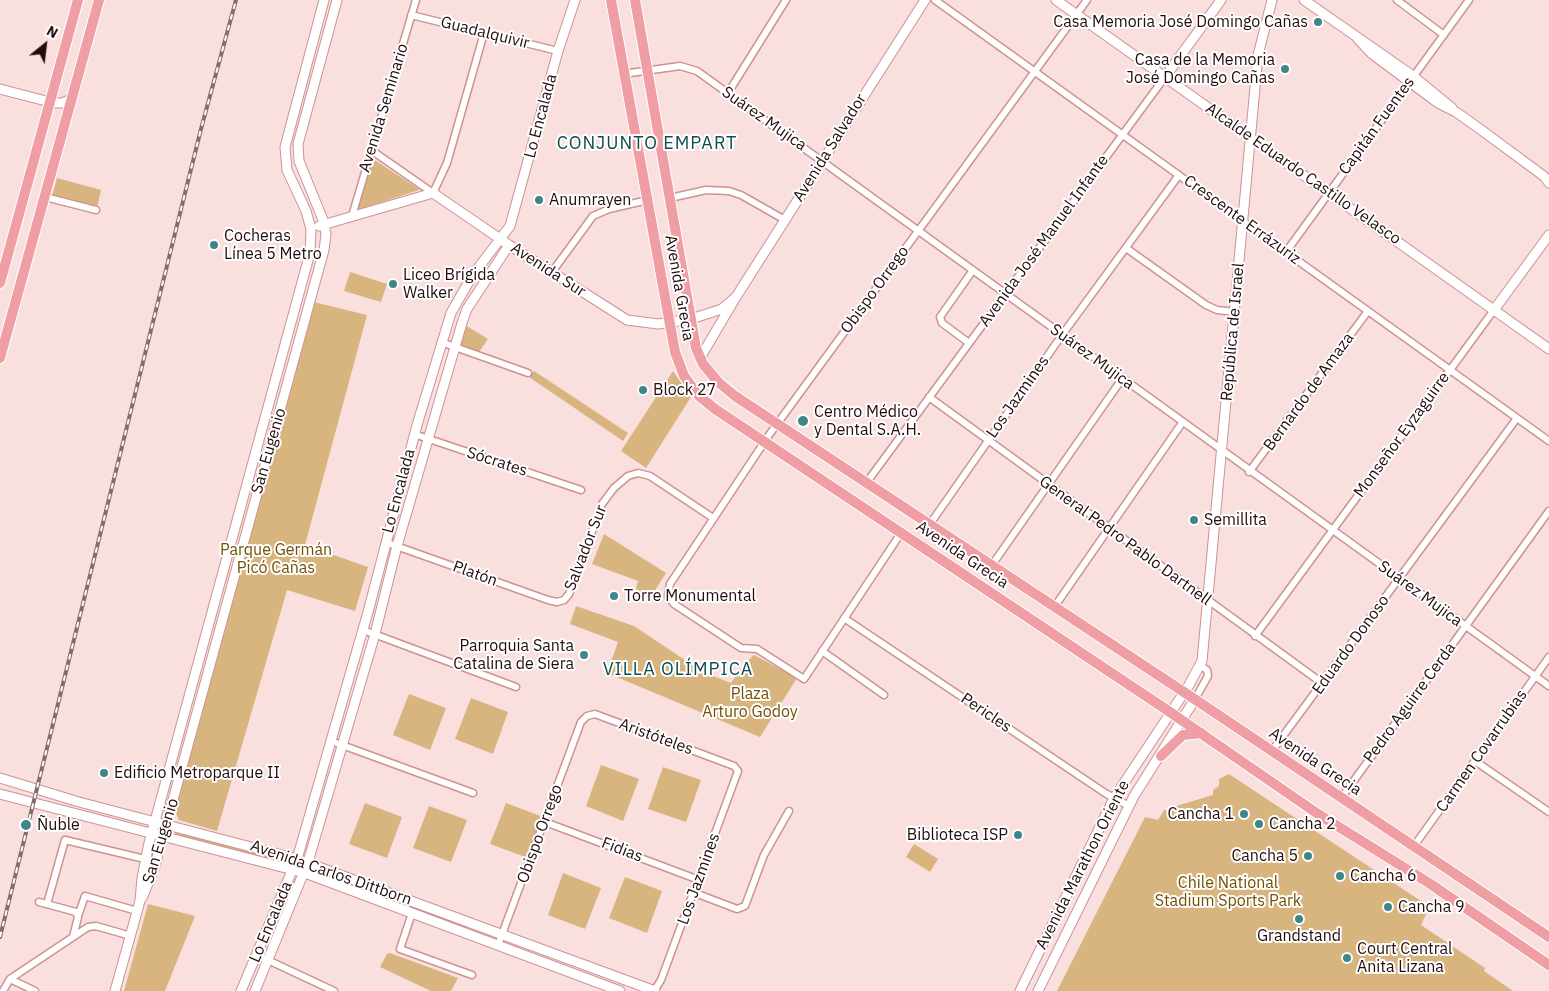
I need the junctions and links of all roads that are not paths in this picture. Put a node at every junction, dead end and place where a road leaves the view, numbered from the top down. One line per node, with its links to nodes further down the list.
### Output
1 (78, 0): 34 (main road)
2 (99, 0): 33 (main road)
3 (324, 0): 29 (main road, San Eugenio)
4 (337, 0): 30 (main road, San Eugenio)
5 (416, 0): 20 (street, Avenida Seminario)
6 (575, 0): 23 (main road, Lo Encalada)
7 (610, 0): 26 (main road, Avenida Grecia)
8 (635, 0): 24 (main road, Avenida Grecia)
9 (786, 0): 32 (street)
10 (925, 0): 38 (main road, Avenida Salvador)
11 (935, 0): 25 (street, Crescente Errázuriz)
12 (1056, 0): 19 (main road, Alcalde Eduardo Castillo Velasco)
13 (1087, 0): 19 (street, Obispo Orrego)
14 (1221, 0): 27 (main road, Avenida José Manuel Infante)
15 (1272, 0): 36 (main road, República de Israel)
16 (1304, 0): 28 (main road)
17 (1397, 0): 22 (street)
18 (1470, 0): 22 (street, Capitán Fuentes)
19 (1077, 14): 25 (street, Obispo Orrego); 27 (main road, Alcalde Eduardo Castillo Velasco)
20 (411, 15): 21 (street, Guadalquivir); 37 (street, Avenida Seminario)
21 (484, 33): 23 (street, Guadalquivir); 41 (street)
22 (1444, 35): 28 (street, Capitán Fuentes)
23 (558, 51): 54 (main road, Lo Encalada)
24 (647, 70): 26 (street, Suárez Mujica); 32 (street, Suárez Mujica); 44 (main road, Avenida Grecia)
25 (1035, 72): 35 (street, Crescente Errázuriz); 52 (street, Obispo Orrego)
26 (623, 74): 45 (main road, Avenida Grecia)
27 (1165, 77): 35 (street, Avenida José Manuel Infante); 36 (main road, Alcalde Eduardo Castillo Velasco)
28 (1411, 79): 40 (main road); 42 (street, Capitán Fuentes)
29 (301, 83): 30 (main road); 51 (main road, San Eugenio)
30 (312, 87): 50 (main road, San Eugenio)
31 (0, 89): 34 (main road)
32 (728, 93): 38 (street, Suárez Mujica)
33 (71, 99): 34 (main road); 43 (main road)
34 (50, 102): 62 (main road)
35 (1122, 134): 39 (street, Crescente Errázuriz); 63 (street, Avenida José Manuel Infante)
36 (1251, 138): 42 (main road, Alcalde Eduardo Castillo Velasco); 49 (main road, República de Israel)
37 (371, 150): 41 (street, Avenida Sur); 47 (street, Avenida Seminario)
38 (823, 161): 48 (main road, Avenida Salvador); 52 (street, Suárez Mujica)
39 (1179, 175): 49 (street, Crescente Errázuriz); 56 (street, Los Jazmines)
40 (1548, 179)
41 (433, 193): 47 (main road); 54 (main road, Avenida Sur)
42 (1329, 193): 57 (street, Capitán Fuentes); 65 (main road, Alcalde Eduardo Castillo Velasco)
43 (45, 197): 46 (street); 75 (main road)
44 (670, 198): 48 (street); 68 (main road, Avenida Grecia)
45 (648, 200): 60 (street); 69 (main road, Avenida Grecia)
46 (96, 210)
47 (352, 216): 50 (main road)
48 (784, 220): 64 (main road, Avenida Salvador)
49 (1243, 222): 57 (street, Crescente Errázuriz); 67 (main road, República de Israel)
50 (324, 225): 51 (main road); 61 (main road, San Eugenio)
51 (311, 229): 59 (main road, San Eugenio)
52 (919, 230): 58 (street, Suárez Mujica); 82 (street, Obispo Orrego)
53 (1549, 235): 65 (main road, Monseñor Eyzaguirre)
54 (500, 239): 55 (main road, Avenida Sur); 71 (main road, Lo Encalada)
55 (509, 245): 60 (main road, Avenida Sur); 73 (main road, Lo Encalada)
56 (1126, 248): 67 (street); 70 (street, Los Jazmines)
57 (1286, 252): 66 (street, Crescente Errázuriz)
58 (973, 270): 63 (street, Suárez Mujica); 72 (street)
59 (306, 271): 61 (main road); 94 (main road, San Eugenio)
60 (552, 272): 69 (main road, Avenida Sur)
61 (316, 280): 96 (main road, San Eugenio)
62 (0, 284)
63 (1005, 293): 70 (street, Suárez Mujica); 72 (street, Avenida José Manuel Infante)
64 (736, 297): 68 (main road, Avenida Salvador); 76 (main road, Avenida Salvador)
65 (1494, 310): 74 (main road, Alcalde Eduardo Castillo Velasco); 77 (street, Monseñor Eyzaguirre)
66 (1368, 311): 77 (street, Crescente Errázuriz); 90 (street, Bernardo de Amaza)
67 (1235, 312): 89 (main road, República de Israel)
68 (691, 318): 69 (main road, Avenida Salvador); 76 (main road, Avenida Grecia)
69 (671, 322): 88 (main road, Avenida Grecia)
70 (1062, 335): 79 (street, Suárez Mujica); 86 (street, Los Jazmines)
71 (441, 342): 73 (street); 84 (main road, Lo Encalada)
72 (968, 343): 80 (street, Avenida José Manuel Infante)
73 (455, 347): 78 (street); 85 (main road, Lo Encalada)
74 (1549, 349)
75 (0, 358)
76 (700, 358): 82 (main road, Avenida Grecia)
77 (1450, 370): 81 (street, Crescente Errázuriz); 101 (street, Monseñor Eyzaguirre)
78 (528, 373)
79 (1122, 379): 83 (street, Suárez Mujica); 92 (street)
80 (929, 397): 86 (street, General Pedro Pablo Dartnell); 91 (street, Avenida José Manuel Infante)
81 (1517, 418): 87 (street, Crescente Errázuriz); 107 (street, Eduardo Donoso)
82 (777, 423): 88 (street, Obispo Orrego); 91 (main road, Avenida Grecia)
83 (1182, 423): 89 (street, Suárez Mujica); 99 (street)
84 (414, 434): 85 (street, Sócrates); 104 (main road, Lo Encalada)
85 (429, 439): 93 (street, Sócrates); 105 (main road, Lo Encalada)
86 (988, 440): 92 (street, General Pedro Pablo Dartnell); 98 (street, Los Jazmines)
87 (1549, 441)
88 (765, 442): 97 (street, Obispo Orrego); 102 (main road, Avenida Grecia)
89 (1222, 452): 90 (street, Suárez Mujica); 109 (main road, República de Israel)
90 (1250, 472): 101 (street, Suárez Mujica)
91 (867, 482): 98 (main road, Avenida Grecia)
92 (1049, 484): 99 (street, General Pedro Pablo Dartnell); 106 (street)
93 (581, 490)
94 (240, 510): 96 (main road); 100 (main road, San Eugenio)
95 (1549, 511): 112 (street, Pedro Aguirre Cerda)
96 (252, 513): 103 (main road, San Eugenio)
97 (712, 518): 108 (street, Salvador Sur); 116 (street, Obispo Orrego)
98 (930, 524): 106 (main road, Avenida Grecia)
99 (1109, 528): 109 (street, General Pedro Pablo Dartnell); 110 (street)
100 (234, 530): 103 (main road); 146 (main road, San Eugenio)
101 (1332, 531): 107 (street, Suárez Mujica); 115 (street, Monseñor Eyzaguirre)
102 (901, 532): 111 (street); 126 (main road, Avenida Grecia)
103 (246, 533): 148 (main road, San Eugenio)
104 (385, 542): 105 (street, Platón); 113 (main road, Lo Encalada)
105 (397, 546): 108 (street, Platón); 114 (main road, Lo Encalada)
106 (992, 565): 110 (main road, Avenida Grecia)
107 (1399, 579): 112 (street, Suárez Mujica); 120 (street, Eduardo Donoso)
108 (564, 600)
109 (1208, 602): 115 (street, General Pedro Pablo Dartnell); 118 (main road, República de Israel)
110 (1055, 606): 123 (main road, Avenida Grecia)
111 (844, 618): 116 (street); 141 (street, Pericles)
112 (1465, 626): 119 (street, Suárez Mujica); 142 (street, Pedro Aguirre Cerda)
113 (363, 630): 114 (street); 130 (main road, Lo Encalada)
114 (375, 634): 122 (street); 131 (main road, Lo Encalada)
115 (1255, 636): 120 (street, General Pedro Pablo Dartnell)
116 (822, 651): 124 (street)
117 (1549, 657): 119 (street, Carmen Covarrubias)
118 (1200, 666): 123 (main road, República de Israel); 125 (street, República de Israel)
119 (1535, 676): 121 (street, Suárez Mujica); 134 (street, Carmen Covarrubias)
120 (1322, 684): 132 (street, Eduardo Donoso)
121 (1549, 686)
122 (516, 687)
123 (1184, 692): 125 (main road, Avenida Grecia); 126 (main road, Avenida Marathon Oriente)
124 (884, 694)
125 (1195, 699): 127 (main road, Avenida Marathon Oriente); 132 (main road, Avenida Grecia)
126 (1170, 712): 127 (main road, Avenida Grecia); 137 (main road, Avenida Marathon Oriente)
127 (1181, 720): 129 (main road, Avenida Grecia); 133 (main road, Avenida Marathon Oriente)
128 (581, 722): 135 (street, Aristóteles); 147 (street, Obispo Orrego)
129 (1201, 734): 133 (main road); 176 (main road, Avenida Grecia)
130 (331, 742): 131 (street); 149 (main road, Lo Encalada)
131 (343, 745): 139 (street); 151 (main road, Lo Encalada)
132 (1272, 751): 142 (main road, Avenida Grecia)
133 (1161, 756): 138 (main road, Avenida Marathon Oriente)
134 (1475, 761): 145 (street); 153 (street, Carmen Covarrubias)
135 (734, 766): 159 (street, Los Jazmines)
136 (0, 778): 146 (main road, Avenida Carlos Dittborn)
137 (1126, 778): 138 (main road); 141 (main road, Avenida Marathon Oriente)
138 (1140, 786): 143 (main road, Avenida Marathon Oriente)
139 (473, 793)
140 (0, 794): 150 (main road, Avenida Carlos Dittborn)
141 (1114, 798): 143 (street, Pericles); 188 (main road, Avenida Marathon Oriente)
142 (1342, 798): 153 (main road, Avenida Grecia)
143 (1129, 806): 189 (main road, Avenida Marathon Oriente)
144 (789, 811): 160 (street)
145 (1549, 812)
146 (156, 821): 148 (main road, Avenida Carlos Dittborn); 150 (main road, San Eugenio)
147 (545, 822): 159 (street, Fidias); 169 (street, Obispo Orrego)
148 (167, 824): 152 (main road, San Eugenio); 155 (main road, Avenida Carlos Dittborn)
149 (305, 831): 151 (main road); 155 (main road, Lo Encalada)
150 (152, 834): 152 (main road, Avenida Carlos Dittborn); 154 (main road, San Eugenio)
151 (317, 834): 156 (main road, Lo Encalada)
152 (163, 837): 157 (main road, Avenida Carlos Dittborn); 162 (main road, San Eugenio)
153 (1414, 846): 172 (main road, Avenida Grecia)
154 (145, 859): 162 (main road, San Eugenio); 165 (street)
155 (297, 859): 156 (main road, Avenida Carlos Dittborn); 157 (main road, Lo Encalada)
156 (308, 862): 158 (main road, Lo Encalada); 169 (main road, Avenida Carlos Dittborn)
157 (293, 870): 158 (main road, Avenida Carlos Dittborn); 161 (main road, Lo Encalada)
158 (305, 873): 163 (main road, Lo Encalada); 167 (main road, Avenida Carlos Dittborn)
159 (699, 880): 160 (street, Los Jazmines)
160 (694, 893): 187 (street, Los Jazmines)
161 (283, 896): 163 (main road); 174 (main road, Lo Encalada)
162 (140, 900): 166 (main road, San Eugenio)
163 (294, 900): 175 (main road, Lo Encalada)
164 (39, 902): 165 (street)
165 (47, 904): 168 (street)
166 (137, 911): 168 (street); 170 (main road, San Eugenio)
167 (412, 913): 173 (main road, Avenida Carlos Dittborn); 177 (street)
168 (78, 916): 171 (street)
169 (503, 934): 173 (street, Obispo Orrego); 187 (main road, Avenida Carlos Dittborn)
170 (131, 936): 171 (street); 182 (main road, San Eugenio)
171 (73, 937): 178 (street)
172 (1549, 937)
173 (498, 945): 186 (main road, Avenida Carlos Dittborn)
174 (257, 955): 175 (street); 183 (main road, Lo Encalada)
175 (268, 960): 179 (street); 184 (main road, Lo Encalada)
176 (1549, 966)
177 (472, 975)
178 (10, 979): 180 (street); 181 (street)
179 (322, 989): 185 (street)
180 (3, 991)
181 (35, 991)
182 (115, 991)
183 (241, 991)
184 (255, 991)
185 (334, 991)
186 (620, 991)
187 (654, 991)
188 (1020, 991)
189 (1038, 991)

